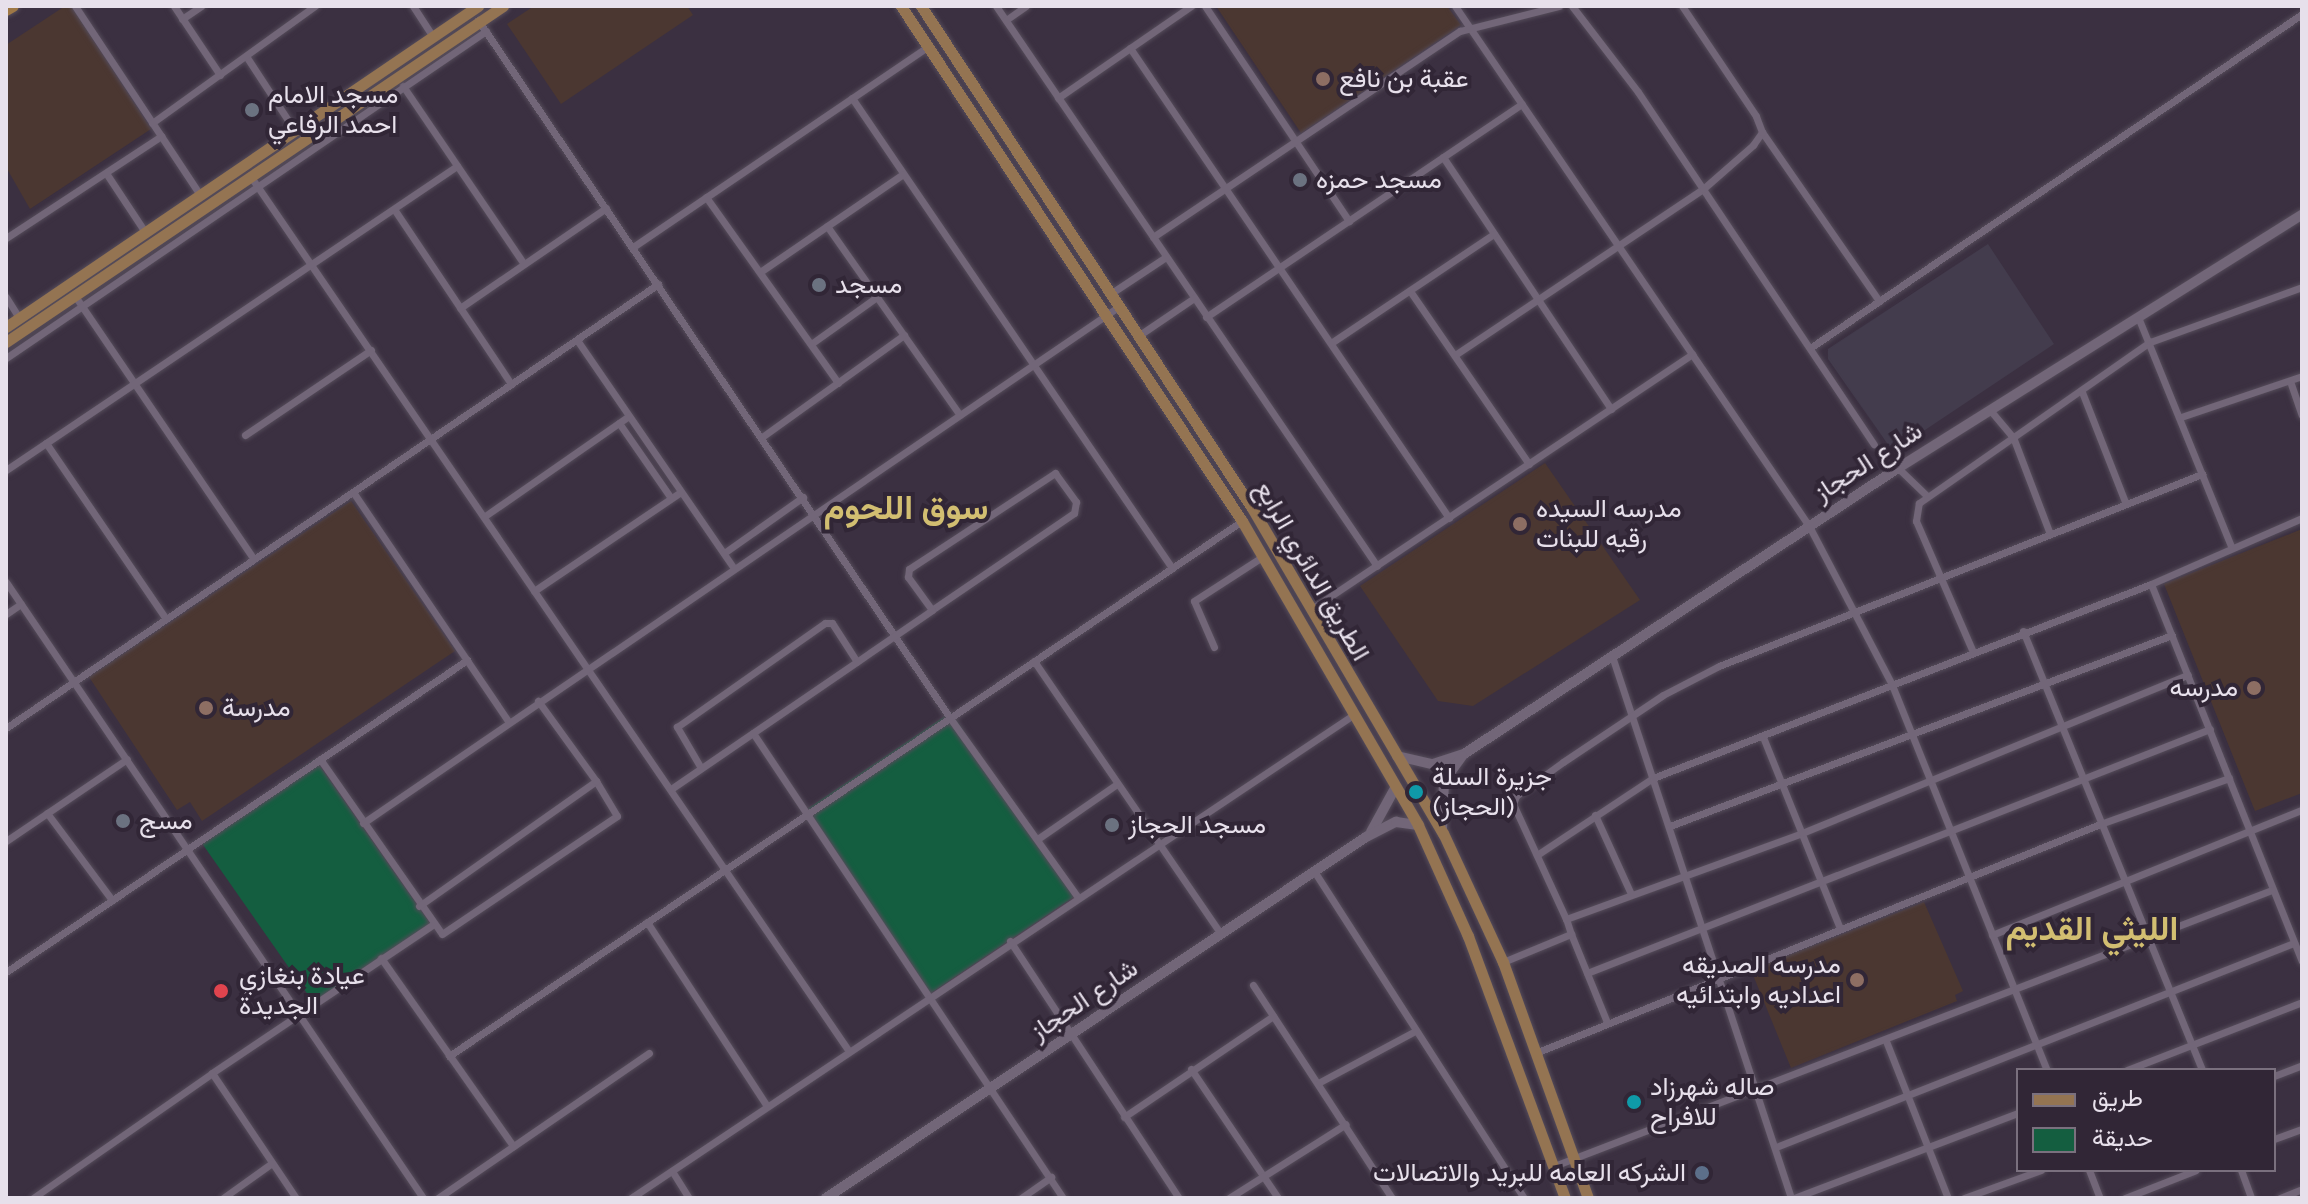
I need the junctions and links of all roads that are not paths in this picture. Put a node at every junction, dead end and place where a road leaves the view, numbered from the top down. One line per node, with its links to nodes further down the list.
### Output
1 (13, 6): 20 (highway)
2 (75, 6): 35 (street)
3 (174, 6): 22 (street)
4 (201, 6): 22 (street)
5 (315, 6): 29 (street)
6 (413, 6): 26 (street)
7 (503, 6): 24 (main road)
8 (901, 6): 27 (main road, الطريق الدائري الرابع)
9 (921, 6): 68 (main road, الطريق الدائري الرابع)
10 (996, 6): 23 (street)
11 (1026, 6): 23 (street)
12 (1191, 6): 28 (street)
13 (1205, 6): 39 (street)
14 (1455, 6): 25 (street)
15 (1463, 6): 25 (street)
16 (1559, 6): 25 (street)
17 (1572, 6): 46 (street)
18 (1682, 6): 37 (street)
19 (475, 8): 24 (street); 26 (main road)
20 (6, 10)
21 (2302, 14): 74 (street)
22 (182, 19): 30 (street)
23 (1006, 20): 33 (street)
24 (483, 26): 31 (main road); 49 (street)
25 (1470, 29): 34 (street); 39 (street)
26 (433, 37): 36 (main road)
27 (927, 47): 32 (street); 77 (main road, الطريق الدائري الرابع)
28 (1130, 48): 33 (street); 45 (street)
29 (246, 56): 30 (street); 36 (street)
30 (220, 75): 35 (street)
31 (401, 83): 41 (street); 44 (main road)
32 (852, 98): 43 (street); 48 (street)
33 (1058, 98): 56 (street)
34 (1522, 104): 40 (street); 58 (street)
35 (152, 123): 38 (street)
36 (295, 131): 47 (main road)
37 (1762, 132): 46 (street); 74 (street)
38 (161, 136): 42 (street); 47 (street)
39 (1296, 142): 45 (street); 52 (street)
40 (1443, 157): 52 (street); 55 (street)
41 (457, 166): 50 (street); 62 (street)
42 (106, 173): 54 (street); 57 (street)
43 (903, 174): 53 (street); 94 (street)
44 (255, 182): 61 (street); 73 (main road)
45 (1227, 188): 56 (street); 63 (street)
46 (1703, 189): 58 (street); 89 (street)
47 (200, 195): 54 (main road)
48 (706, 197): 59 (street); 64 (street)
49 (606, 208): 59 (street); 62 (street)
50 (394, 209): 61 (street); 76 (street)
51 (2302, 215): 78 (main road, شارع الحجاز)
52 (1349, 221): 63 (street)
53 (827, 226): 64 (street); 70 (street)
54 (145, 232): 80 (main road)
55 (1494, 234): 67 (street); 72 (street)
56 (1153, 237): 60 (street)
57 (6, 238)
58 (1619, 243): 72 (street); 91 (street)
59 (633, 247): 65 (street)
60 (1166, 257): 68 (street); 71 (street)
61 (312, 264): 90 (street); 97 (street)
62 (524, 264): 76 (street)
63 (1280, 267): 79 (street); 87 (street)
64 (760, 272): 88 (street)
65 (658, 284): 84 (street); 109 (street)
66 (2302, 287): 86 (street)
67 (1410, 291): 87 (street); 92 (street)
68 (1110, 294): 75 (main road, الطريق الدائري الرابع)
69 (6, 297): 80 (street)
70 (877, 297): 82 (street); 88 (street)
71 (1194, 298): 79 (street); 83 (street)
72 (1538, 298): 92 (street); 101 (street)
73 (79, 301): 85 (main road); 93 (street); 97 (street)
74 (1879, 301): 89 (street)
75 (1118, 307): 77 (street); 83 (main road, الطريق الدائري الرابع)
76 (460, 308): 99 (street)
77 (1106, 315): 94 (street); 128 (main road, الطريق الدائري الرابع)
78 (2137, 316): 86 (street); 102 (main road, شارع الحجاز)
79 (1206, 317): 135 (street)
80 (19, 318): 81 (main road)
81 (6, 327)
82 (904, 335): 98 (street); 103 (street)
83 (1138, 336): 144 (main road, الطريق الدائري الرابع)
84 (577, 340): 99 (street); 105 (street)
85 (6, 342)
86 (2150, 342): 100 (street); 106 (street)
87 (1331, 343): 126 (street)
88 (811, 344): 98 (street)
89 (1810, 348): 113 (street)
90 (371, 350): 108 (street); 111 (street)
91 (1692, 354): 101 (street); 129 (street)
92 (1455, 355): 114 (street)
93 (6, 358)
94 (1034, 365): 103 (street); 137 (street)
95 (2302, 376): 96 (street)
96 (2290, 381): 104 (street); 106 (street)
97 (135, 383): 112 (street); 134 (street)
98 (838, 383): 109 (street)
99 (511, 384): 111 (street)
100 (2082, 392): 110 (street); 123 (street)
101 (1611, 409): 114 (street)
102 (1990, 410): 110 (street); 115 (main road, شارع الحجاز)
103 (960, 415): 124 (street)
104 (2302, 415)
105 (629, 416): 107 (street); 119 (street)
106 (2181, 417): 117 (street)
107 (619, 423): 122 (street); 125 (street)
108 (245, 435)
109 (762, 437): 121 (street)
110 (2013, 437): 120 (street); 130 (street)
111 (432, 439): 118 (street); 125 (street)
112 (46, 443): 116 (street); 147 (street)
113 (1874, 444)
114 (1529, 464): 126 (street)
115 (1898, 468): 120 (street); 129 (main road, شارع الحجاز)
116 (6, 470)
117 (2202, 474): 123 (street); 131 (street)
118 (353, 492): 134 (street); 154 (street)
119 (681, 492): 122 (street); 132 (street)
120 (1926, 495): 138 (street)
121 (803, 497): 124 (street); 132 (street)
122 (671, 498): 141 (street)
123 (2126, 504): 130 (street)
124 (813, 512): 136 (street); 149 (street)
125 (485, 516): 141 (street)
126 (1449, 518): 135 (street)
127 (2302, 518): 131 (street)
128 (1242, 521): 133 (main road, الطريق الدائري الرابع); 137 (street)
129 (1809, 526): 145 (street); 153 (main road, شارع الحجاز)
130 (2050, 534): 138 (street)
131 (2232, 548): 140 (street)
132 (724, 553): 136 (street)
133 (1262, 557): 151 (street); 163 (main road, الطريق الدائري الرابع)
134 (254, 559): 147 (street)
135 (1377, 566): 144 (street)
136 (733, 567): 157 (street)
137 (1172, 568): 155 (street)
138 (1940, 578): 145 (street); 152 (street)
139 (6, 582): 142 (street)
140 (2151, 584): 148 (street); 150 (street)
141 (534, 591): 157 (street)
142 (21, 604): 146 (street); 159 (street)
143 (932, 610): 143 (street); 149 (street)
144 (1310, 610): 174 (main road, الطريق الدائري الرابع)
145 (1854, 611): 161 (street); 164 (street)
146 (6, 614)
147 (166, 619): 159 (street)
148 (2023, 631): 152 (street); 160 (street)
149 (895, 635): 156 (street); 165 (street)
150 (2172, 635): 158 (street); 160 (street)
151 (1214, 647)
152 (1973, 652): 161 (street)
153 (1612, 656): 164 (street); 173 (main road, شارع الحجاز)
154 (467, 660): 166 (street); 176 (street)
155 (1034, 661): 165 (street); 183 (street)
156 (857, 662): 170 (street); 177 (street)
157 (585, 668): 162 (street); 185 (street)
158 (2188, 675): 167 (street); 169 (street)
159 (74, 682): 168 (street); 175 (street)
160 (2044, 683): 167 (street); 171 (street)
161 (1892, 685): 171 (street); 172 (street)
162 (538, 701): 166 (street); 182 (street)
163 (1353, 715): 186 (main road, الطريق الدائري الرابع); 202 (street)
164 (1631, 717): 178 (street); 204 (street)
165 (950, 718): 189 (street); 200 (street)
166 (509, 722): 191 (street)
167 (2060, 727): 179 (street); 181 (street)
168 (6, 728)
169 (2210, 729): 179 (street); 180 (street)
170 (753, 733): 177 (street); 189 (street)
171 (1914, 735): 181 (street); 184 (street)
172 (1763, 737): 178 (street); 184 (street)
173 (1464, 754): 174 (main road, شارع الحجاز); 197 (main road, شارع الحجاز)
174 (1397, 756): 197 (main road, الطريق الدائري الرابع)
175 (127, 759): 188 (street); 203 (street)
176 (320, 759): 191 (street); 203 (street)
177 (701, 768): 185 (street)
178 (1653, 778): 190 (street); 194 (street)
179 (2081, 778): 192 (street); 195 (street)
180 (2229, 778): 192 (street); 196 (street)
181 (1930, 779): 195 (street); 198 (street)
182 (596, 781): 215 (street); 218 (street)
183 (1117, 784): 200 (street); 202 (street)
184 (1781, 785): 194 (street); 198 (street)
185 (671, 789): 205 (street)
186 (1394, 790): 193 (main road, الطريق الدائري الرابع); 199 (main road, شارع الحجاز)
187 (2302, 810): 196 (street)
188 (47, 813): 201 (street); 214 (street)
189 (808, 813): 205 (street); 236 (street)
190 (1595, 815): 204 (street); 212 (street)
191 (363, 823): 215 (street)
192 (2100, 824): 208 (street); 210 (street)
193 (1418, 825): 199 (main road, شارع الحجاز); 272 (main road, الطريق الدائري الرابع)
194 (1670, 826): 207 (street)
195 (1951, 831): 208 (street); 209 (street)
196 (2250, 831): 210 (street); 211 (street)
197 (1443, 833): 229 (main road, الطريق الدائري الرابع)
198 (1802, 833): 207 (street); 209 (street)
199 (1366, 837): 206 (main road, شارع الحجاز)
200 (1039, 838): 213 (street)
201 (6, 841)
202 (1157, 844): 213 (street); 221 (street)
203 (189, 848): 214 (street); 238 (street)
204 (1537, 855): 216 (street)
205 (726, 869): 217 (street); 246 (street)
206 (1314, 871): 221 (main road, شارع الحجاز); 241 (street)
207 (1685, 875): 212 (street); 219 (street)
208 (1970, 879): 220 (street); 223 (street)
209 (1821, 881): 219 (street); 220 (street)
210 (2123, 882): 223 (street); 224 (street)
211 (2272, 890): 224 (street); 226 (street)
212 (1631, 894): 216 (street)
213 (1077, 896): 225 (street)
214 (112, 900): 230 (street)
215 (419, 906): 218 (street)
216 (1566, 919): 222 (street)
217 (647, 922): 249 (street); 261 (street)
218 (432, 925): 227 (street)
219 (1703, 928): 231 (street); 232 (street)
220 (1840, 929): 232 (street)
221 (1221, 934): 242 (main road, شارع الحجاز)
222 (1571, 934): 229 (street); 231 (street)
223 (1992, 935): 234 (street)
224 (2145, 940): 234 (street); 235 (street)
225 (1010, 941): 236 (street); 242 (street)
226 (2294, 943): 228 (street); 235 (street)
227 (381, 958): 238 (street); 249 (street)
228 (2302, 961)
229 (1503, 962): 247 (main road, الطريق الدائري الرابع)
230 (6, 972)
231 (1587, 973): 240 (street)
232 (1719, 978): 240 (street); 258 (street)
233 (1253, 985): 239 (street)
234 (2015, 990): 243 (street); 245 (street)
235 (2169, 994): 244 (street); 245 (street)
236 (928, 996): 246 (street); 259 (street)
237 (2302, 1002): 244 (street)
238 (298, 1014): 255 (street); 285 (street)
239 (1273, 1016): 254 (street); 257 (street)
240 (1607, 1022): 247 (street)
241 (1415, 1031): 257 (street); 281 (street)
242 (1073, 1034): 259 (main road, شارع الحجاز); 263 (street)
243 (1886, 1041): 258 (street); 260 (street)
244 (2192, 1044): 252 (street); 253 (street)
245 (2037, 1045): 251 (street); 260 (street)
246 (848, 1050): 261 (street)
247 (1538, 1052): 270 (main road, الطريق الدائري الرابع)
248 (649, 1053): 267 (street)
249 (449, 1056): 267 (street)
250 (2302, 1065): 256 (street)
251 (2046, 1068)
252 (2132, 1068)
253 (2201, 1068)
254 (1191, 1069): 263 (street); 279 (street)
255 (212, 1073): 271 (street); 282 (street)
256 (2276, 1075)
257 (1320, 1082): 264 (street)
258 (1758, 1088): 268 (street); 270 (street)
259 (991, 1089): 278 (street); 289 (main road, شارع الحجاز)
260 (1906, 1095): 268 (street); 269 (street)
261 (767, 1106): 273 (street)
262 (2016, 1114): 269 (street)
263 (1124, 1117): 292 (street)
264 (1346, 1124): 279 (street); 295 (street)
265 (2302, 1129): 266 (street)
266 (2276, 1138)
267 (513, 1146): 286 (street)
268 (1776, 1147): 298 (street)
269 (1929, 1148): 298 (street); 299 (street)
270 (1575, 1159): 272 (street); 297 (main road, الطريق الدائري الرابع)
271 (272, 1163): 283 (street); 284 (street)
272 (1554, 1166): 296 (main road, الطريق الدائري الرابع)
273 (672, 1171): 287 (street); 288 (street)
274 (2036, 1172): 300 (street)
275 (2090, 1172): 301 (street)
276 (2191, 1172): 302 (street)
277 (2242, 1172): 303 (street)
278 (1051, 1177): 290 (street); 291 (street)
279 (1264, 1177): 293 (street); 294 (street)
280 (2302, 1189): 304 (street)
281 (1522, 1197)
282 (33, 1198)
283 (223, 1198)
284 (296, 1198)
285 (423, 1198)
286 (438, 1198)
287 (631, 1198)
288 (689, 1198)
289 (826, 1198)
290 (1021, 1198)
291 (1063, 1198)
292 (1179, 1198)
293 (1229, 1198)
294 (1278, 1198)
295 (1392, 1198)
296 (1565, 1198)
297 (1588, 1198)
298 (1793, 1198)
299 (1948, 1198)
300 (1964, 1198)
301 (2100, 1198)
302 (2125, 1198)
303 (2251, 1198)
304 (2280, 1198)

